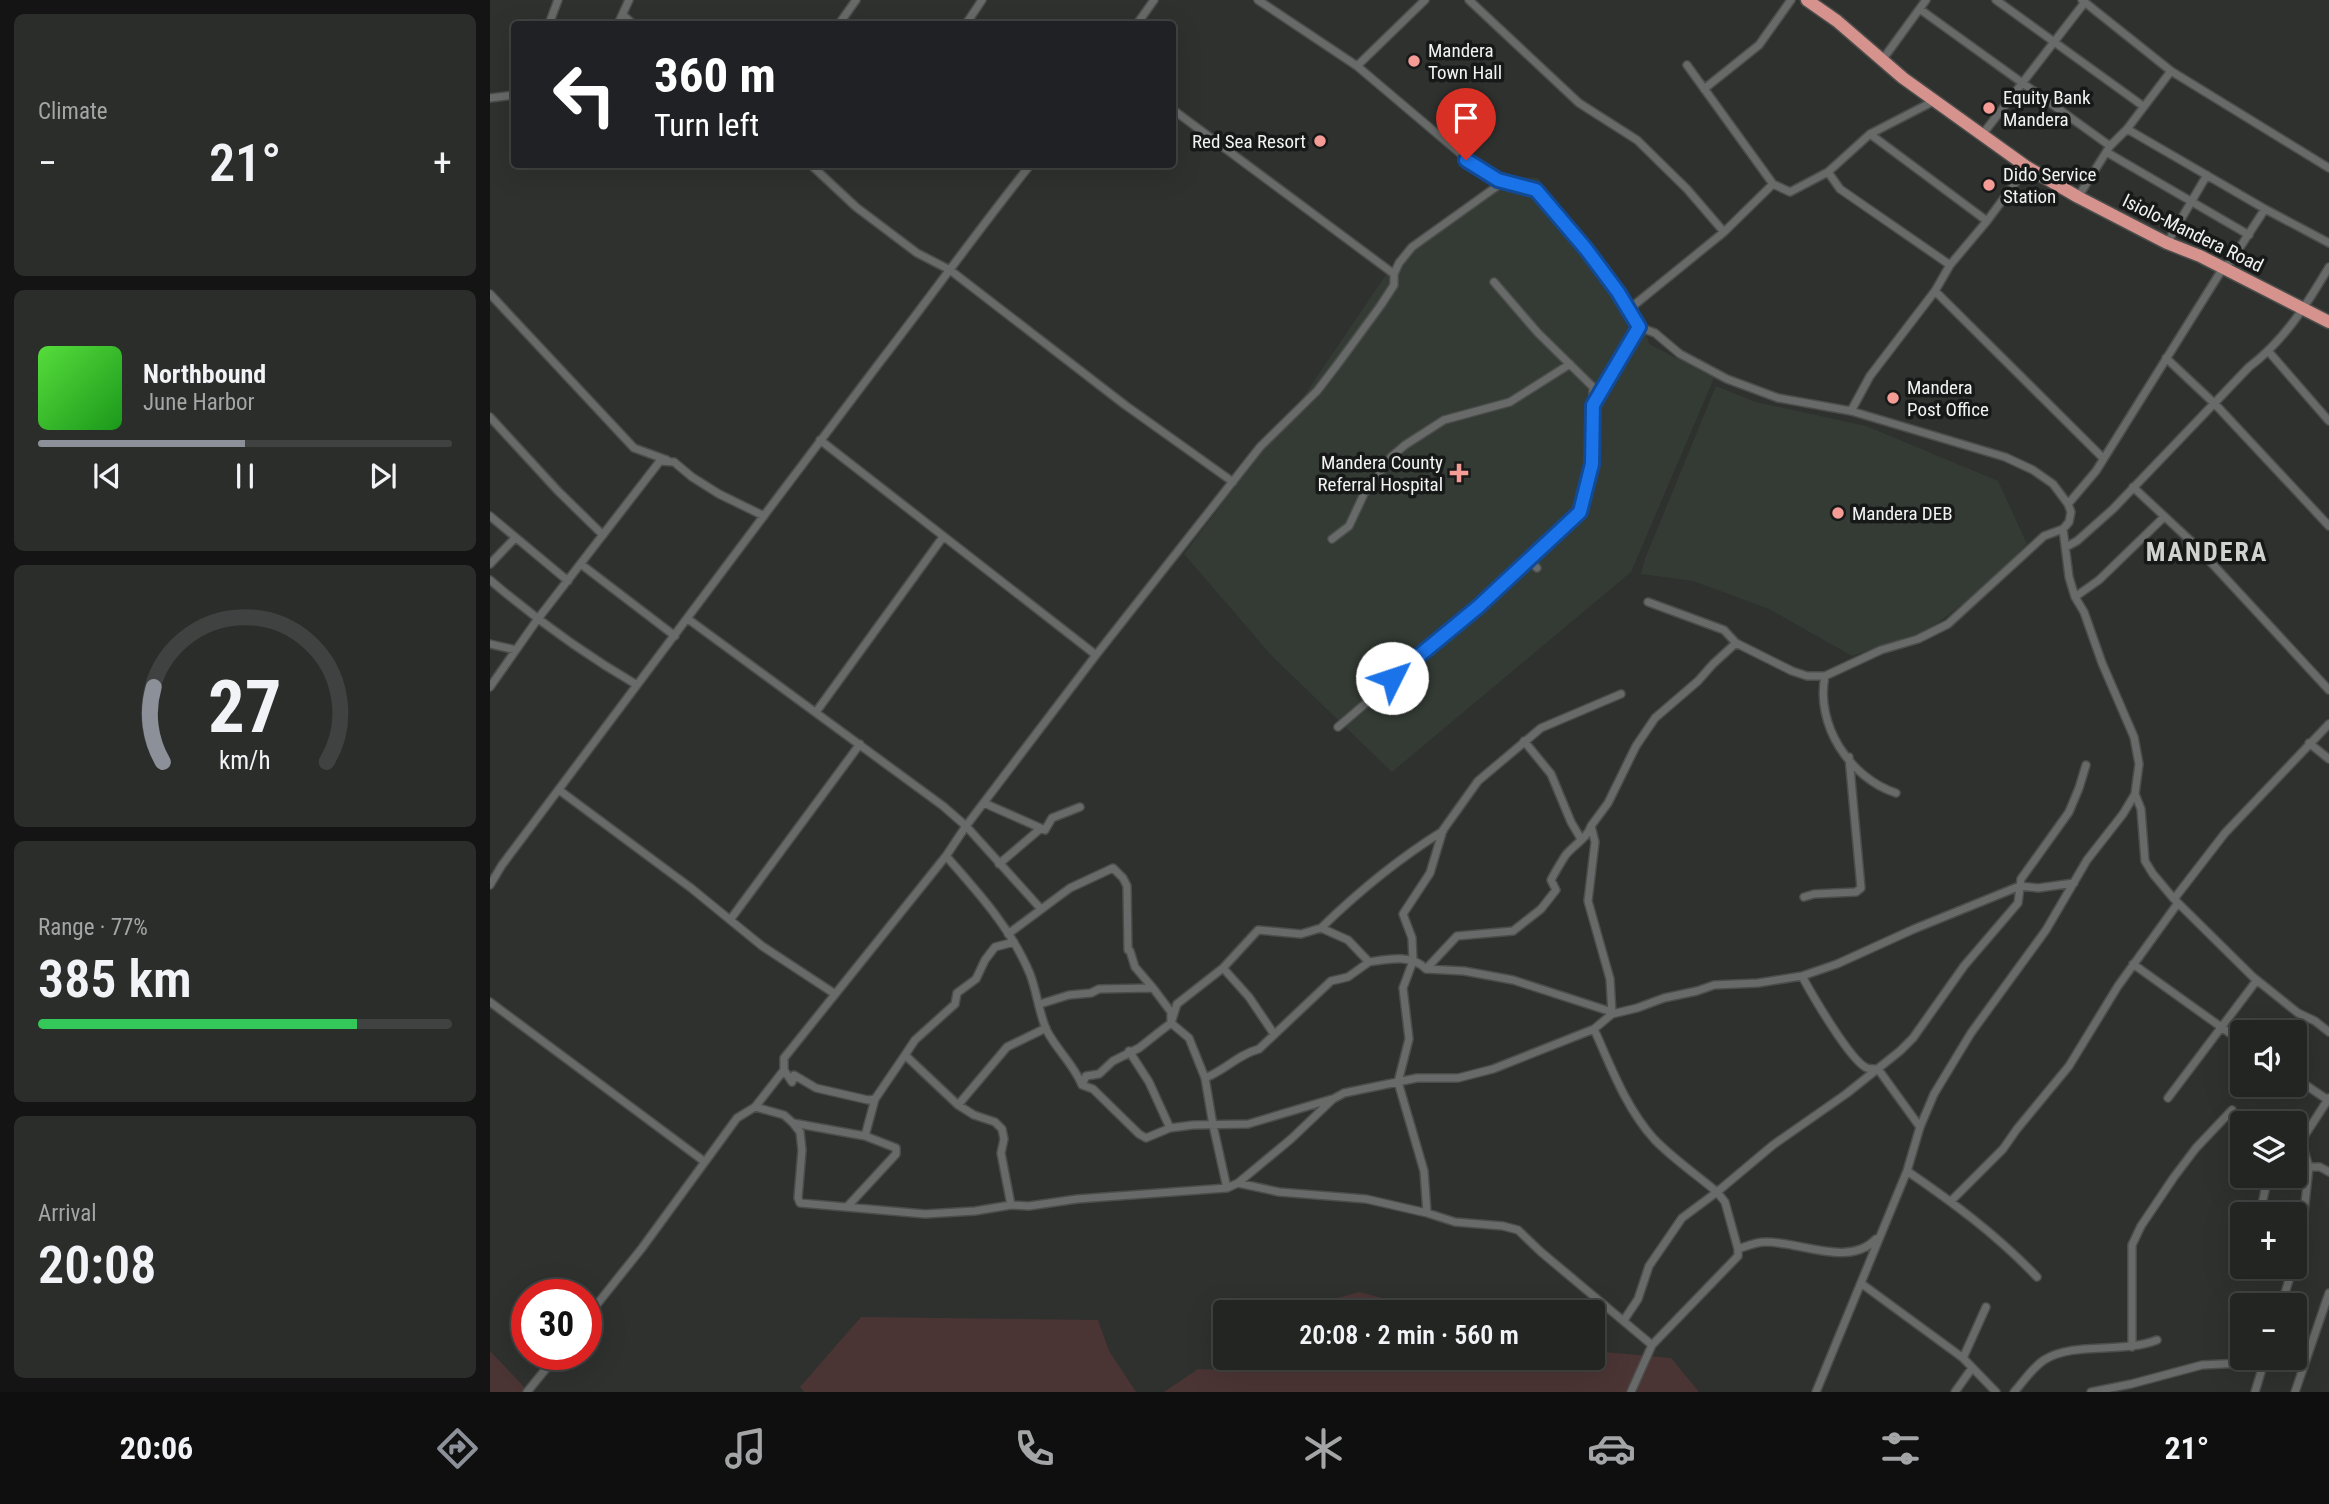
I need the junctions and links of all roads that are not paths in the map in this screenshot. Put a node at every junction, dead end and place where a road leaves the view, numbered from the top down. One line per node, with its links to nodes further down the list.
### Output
1 (558, 0): 16 (street)
2 (629, 0): 15 (street)
3 (856, 0): 19 (street)
4 (982, 0): 20 (street)
5 (1154, 0): 21 (street)
6 (1258, 0): 25 (street)
7 (1425, 0): 25 (street)
8 (1469, 0): 50 (street)
9 (1791, 0): 28 (street)
10 (1807, 0): 23 (highway, Isiolo-Mandera Road)
11 (1926, 0): 14 (street)
12 (1996, 0): 22 (street)
13 (2083, 1): 22 (street); 26 (street)
14 (1921, 10): 23 (street); 27 (street)
15 (623, 15): 17 (street); 18 (street)
16 (550, 21)
17 (620, 21)
18 (630, 21)
19 (841, 21)
20 (968, 21)
21 (1139, 21)
22 (2056, 43): 27 (street); 32 (street)
23 (1883, 59): 31 (highway, Isiolo-Mandera Road)
24 (1686, 65): 28 (street)
25 (1357, 66): 44 (street)
26 (2171, 71): 32 (street); 41 (street)
27 (2022, 83): 36 (street); 37 (street)
28 (1704, 89): 45 (street)
29 (511, 96): 30 (street)
30 (490, 98)
31 (1934, 100): 35 (street); 36 (highway, Isiolo-Mandera Road)
32 (2143, 106): 34 (street)
33 (1176, 112): 58 (street)
34 (2127, 129): 37 (street); 43 (street)
35 (1870, 134): 42 (street); 49 (street)
36 (1982, 135): 38 (highway, Isiolo-Mandera Road)
37 (2109, 150): 46 (street); 47 (street)
38 (2027, 167): 46 (highway, Isiolo-Mandera Road); 49 (street)
39 (814, 168): 57 (street)
40 (1028, 168): 57 (street)
41 (2329, 168)
42 (1828, 172): 45 (street); 54 (street)
43 (2207, 175): 47 (street); 48 (street)
44 (1503, 182): 58 (street); 63 (street)
45 (1773, 184): 50 (street)
46 (2078, 197): 52 (highway, Isiolo-Mandera Road)
47 (2190, 201): 51 (street); 52 (street)
48 (2265, 209): 51 (street); 53 (street)
49 (1987, 220): 54 (street)
50 (1724, 232): 63 (street)
51 (2249, 235): 56 (street)
52 (2168, 243): 56 (highway, Isiolo-Mandera Road)
53 (2329, 243)
54 (1950, 265): 60 (street)
55 (2329, 267): 62 (street)
56 (2223, 268): 62 (highway, Isiolo-Mandera Road); 67 (street)
57 (950, 270): 74 (street); 77 (street)
58 (1394, 274): 77 (street)
59 (1494, 282): 68 (street)
60 (1935, 291): 71 (street); 75 (street)
61 (490, 295): 76 (street)
62 (2304, 309): 64 (highway, Isiolo-Mandera Road); 66 (street)
63 (1628, 310): 65 (street)
64 (2329, 322)
65 (1639, 327): 70 (street); 71 (street)
66 (2269, 352): 69 (street); 73 (street)
67 (2166, 358): 69 (street); 75 (street)
68 (1570, 364): 70 (street); 88 (street)
69 (2215, 404): 78 (street); 83 (street)
70 (1593, 405): 90 (street)
71 (1851, 411): 79 (street)
72 (490, 417): 85 (street)
73 (2329, 421)
74 (820, 440): 81 (street); 86 (street)
75 (2103, 458): 79 (street)
76 (674, 463): 81 (street); 85 (street)
77 (1233, 482): 104 (street)
78 (2133, 487): 82 (street); 89 (street)
79 (2068, 504): 84 (street)
80 (490, 516): 87 (street)
81 (764, 516): 98 (street)
82 (2164, 517): 96 (street); 108 (street)
83 (2329, 526)
84 (2063, 529): 89 (street); 105 (street)
85 (603, 535): 92 (street)
86 (943, 537): 104 (street); 110 (street)
87 (515, 538): 91 (street); 95 (street)
88 (1332, 539)
89 (2066, 547): 96 (street)
90 (1529, 559): 93 (street); 112 (street)
91 (490, 564)
92 (582, 565): 95 (street); 100 (street)
93 (1537, 568)
94 (490, 580): 99 (street)
95 (568, 582): 99 (street)
96 (2076, 597): 121 (street)
97 (1648, 602): 101 (street)
98 (688, 619): 100 (street); 110 (street)
99 (537, 620): 103 (street); 106 (street)
100 (675, 636): 106 (street)
101 (1736, 643): 105 (street); 124 (street)
102 (490, 644): 103 (street)
103 (516, 650): 107 (street)
104 (1096, 655): 122 (street)
105 (1825, 676): 116 (street)
106 (637, 685): 119 (street)
107 (490, 687)
108 (2329, 690)
109 (1620, 694): 113 (street)
110 (816, 712): 115 (street)
111 (2329, 724): 114 (street)
112 (1338, 727)
113 (1524, 741): 127 (street); 128 (street)
114 (2309, 743): 117 (street); 135 (street)
115 (860, 744): 125 (street); 137 (street)
116 (1849, 757): 120 (street); 134 (street)
117 (2329, 759)
118 (2086, 765): 133 (street)
119 (559, 790): 132 (street); 137 (street)
120 (1896, 793)
121 (2135, 794): 131 (street); 135 (street)
122 (984, 803): 125 (street); 126 (street)
123 (1080, 807): 126 (street)
124 (1591, 825): 128 (street); 152 (street)
125 (966, 827): 129 (street); 130 (street)
126 (1041, 829): 130 (street)
127 (1443, 830): 138 (street); 141 (street)
128 (1581, 839): 145 (street)
129 (946, 856): 139 (street); 149 (street)
130 (999, 863): 136 (street)
131 (2074, 883): 133 (street); 177 (street)
132 (490, 885)
133 (2020, 886): 146 (street); 162 (street)
134 (1804, 897)
135 (2176, 901): 143 (street); 147 (street)
136 (1041, 909): 139 (street); 148 (street)
137 (730, 920): 149 (street)
138 (1321, 928): 142 (street); 144 (street)
139 (1008, 934): 140 (street)
140 (1013, 942): 151 (street); 161 (street)
141 (1413, 961): 142 (street); 145 (street); 165 (street)
142 (1369, 962): 158 (street)
143 (2133, 964): 155 (street); 189 (street)
144 (1223, 968): 153 (street); 158 (street)
145 (1426, 969): 152 (street)
146 (1802, 976): 152 (street); 162 (street)
147 (2257, 980): 155 (street); 157 (street)
148 (1153, 988): 151 (street); 153 (street)
149 (835, 994): 163 (street)
150 (490, 1002): 182 (street)
151 (1040, 1004): 154 (street)
152 (1612, 1013): 156 (street)
153 (1171, 1023): 160 (street); 164 (street)
154 (1045, 1028): 166 (street); 172 (street)
155 (2222, 1028): 159 (street); 168 (street)
156 (1594, 1029): 165 (street); 188 (street)
157 (2329, 1032)
158 (1274, 1034): 164 (street)
159 (2230, 1034)
160 (1129, 1051): 166 (street); 178 (street)
161 (905, 1055): 169 (street); 172 (street)
162 (1878, 1069): 177 (street); 188 (street)
163 (784, 1070): 169 (street); 173 (street)
164 (1205, 1078): 176 (street)
165 (1398, 1082): 170 (street); 193 (street)
166 (1082, 1085): 178 (street)
167 (2307, 1085): 171 (street)
168 (2168, 1098)
169 (875, 1099): 180 (street)
170 (1333, 1099): 176 (street); 186 (street)
171 (2328, 1099): 179 (street)
172 (958, 1105): 191 (street)
173 (755, 1107): 175 (street); 182 (street)
174 (2232, 1110): 204 (street)
175 (793, 1122): 180 (street); 192 (street)
176 (1213, 1125): 178 (street); 187 (street)
177 (1920, 1127): 184 (street)
178 (1170, 1128)
179 (2307, 1132)
180 (865, 1136): 192 (street)
181 (2307, 1160): 183 (street)
182 (705, 1162): 199 (street)
183 (2309, 1167): 185 (street); 190 (street)
184 (1907, 1171): 189 (street); 194 (street)
185 (2329, 1172)
186 (1238, 1183): 187 (street); 193 (street)
187 (1227, 1188): 191 (street)
188 (1717, 1192): 195 (street); 201 (street)
189 (1951, 1201): 196 (street)
190 (2305, 1202)
191 (1011, 1205): 192 (street)
192 (847, 1206)
193 (1427, 1213): 201 (street)
194 (1879, 1236): 195 (street); 197 (street)
195 (1738, 1249): 203 (street)
196 (2037, 1277)
197 (1862, 1284): 205 (street); 212 (street)
198 (2329, 1293): 218 (street)
199 (602, 1298)
200 (1986, 1307): 205 (street)
201 (1624, 1320): 203 (street)
202 (2157, 1340): 204 (street)
203 (1652, 1345): 211 (street)
204 (2132, 1348): 215 (street)
205 (1963, 1358): 207 (street)
206 (2230, 1363): 216 (street)
207 (1972, 1368): 213 (street); 214 (street)
208 (545, 1370): 210 (street)
209 (2261, 1370): 217 (street)
210 (527, 1392)
211 (1632, 1392)
212 (1816, 1392)
213 (1955, 1392)
214 (1996, 1392)
215 (2014, 1392)
216 (2091, 1392)
217 (2255, 1392)
218 (2295, 1392)

